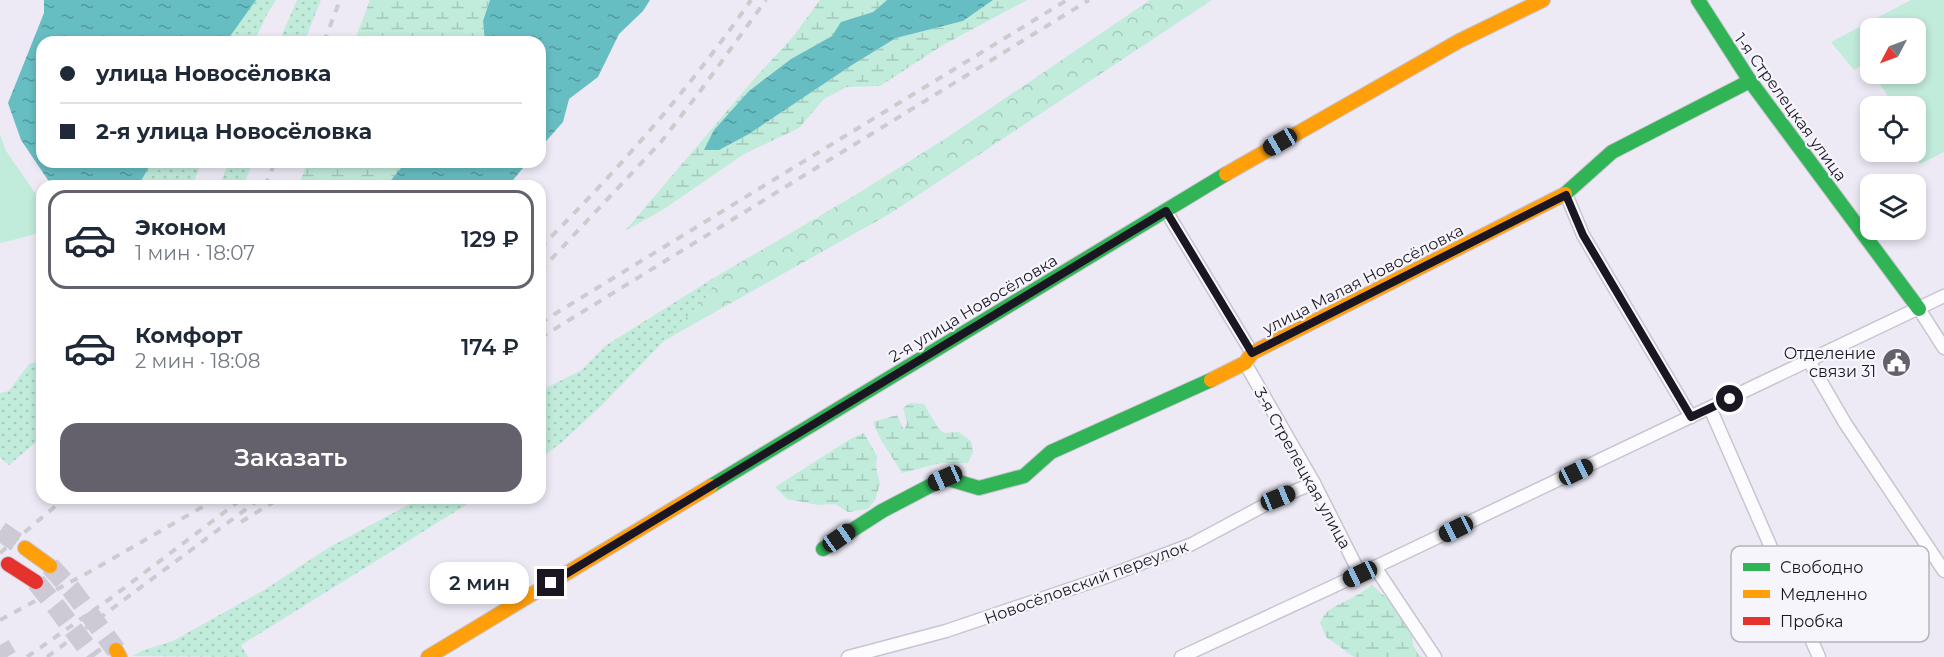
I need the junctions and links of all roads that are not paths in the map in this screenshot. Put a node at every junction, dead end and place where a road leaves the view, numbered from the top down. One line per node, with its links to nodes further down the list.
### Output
1 (1543, 0): 5 (street, 2-я улица Новосёловка)
2 (1698, 0): 3 (street, 1-я Стрелецкая улица)
3 (1750, 81): 4 (street, улица Малая Новосёловка); 7 (street, 1-я Стрелецкая улица)
4 (1566, 195): 9 (street, улица Малая Новосёловка); 12 (street)
5 (1166, 211): 9 (street, 3-я Стрелецкая улица); 26 (street, 2-я улица Новосёловка)
6 (1944, 296): 7 (street)
7 (1919, 309): 8 (street, 1-я Стрелецкая улица); 10 (street)
8 (1944, 348)
9 (1248, 358): 13 (street, 3-я Стрелецкая улица); 17 (street, улица Малая Новосёловка)
10 (1809, 361): 11 (street); 15 (street)
11 (1710, 408): 12 (street); 14 (street)
12 (1691, 417): 21 (street)
13 (1314, 483): 23 (street, 3-я Стрелецкая улица); 27 (street, Новосёловский переулок)
14 (1770, 546)
15 (1927, 546)
16 (25, 548): 20 (street)
17 (823, 549)
18 (1929, 549): 22 (street)
19 (8, 564): 24 (street)
20 (50, 566)
21 (1375, 567): 23 (street); 29 (street)
22 (1944, 571)
23 (1360, 574): 28 (street)
24 (36, 582)
25 (1812, 642): 30 (street)
26 (428, 657)
27 (848, 657)
28 (1181, 657)
29 (1435, 657)
30 (1819, 657)

